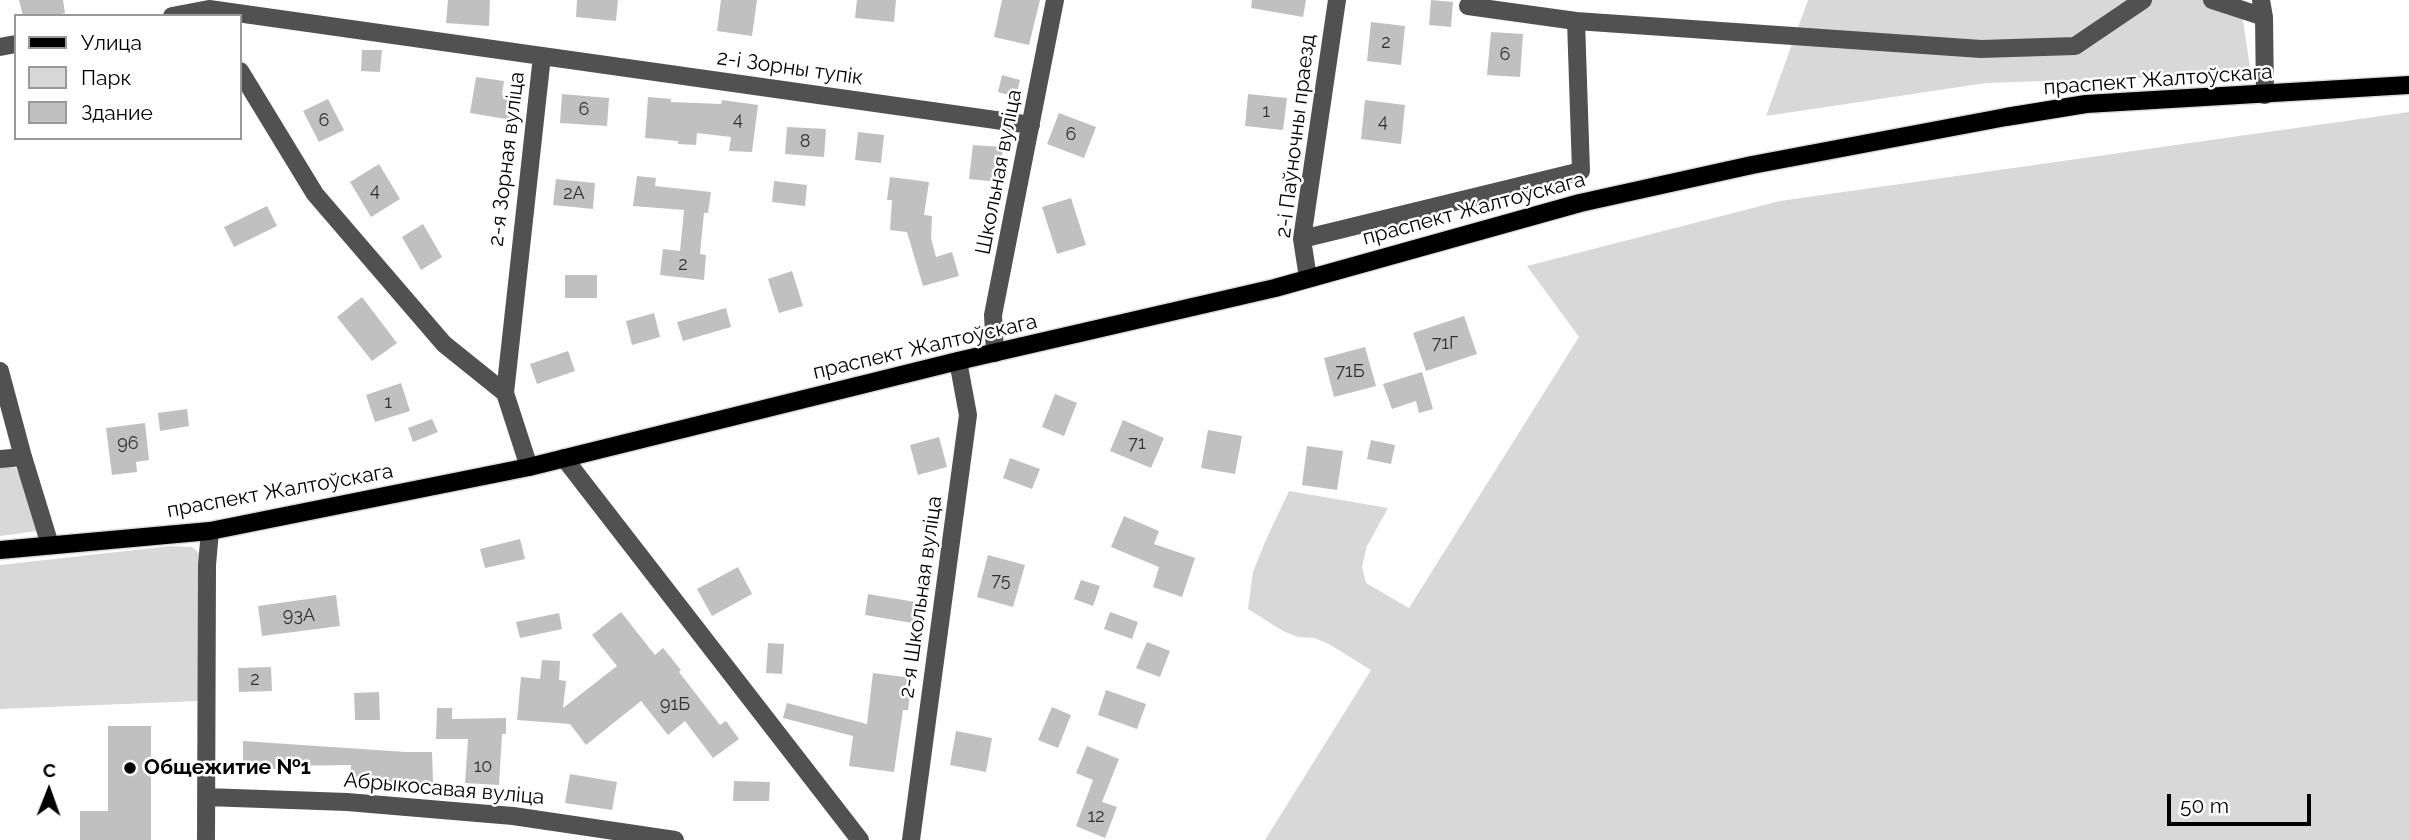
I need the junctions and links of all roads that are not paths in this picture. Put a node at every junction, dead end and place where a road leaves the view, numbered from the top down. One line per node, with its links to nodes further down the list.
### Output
1 (1055, 0): 14 (street, Школьная вуліца)
2 (1337, 0): 15 (street, 2-і Паўночны праезд)
3 (2143, 0): 9 (street)
4 (2212, 0): 7 (street)
5 (1468, 6): 9 (street)
6 (209, 8): 8 (street, 2-я Зорная вуліца); 10 (street, 2-я Зорная вуліца)
7 (2262, 8): 13 (street)
8 (181, 14)
9 (1576, 21): 15 (street)
10 (542, 56): 14 (street, 2-і Зорны тупік); 20 (street, 2-я Зорная вуліца)
11 (242, 74): 20 (street)
12 (2409, 85): 13 (main road, праспект Жалтоўскага)
13 (2265, 95): 16 (main road, праспект Жалтоўскага)
14 (1031, 125): 17 (street, Школьная вуліца)
15 (1302, 239): 16 (street, 2-і Паўночны праезд)
16 (1308, 278): 17 (main road, праспект Жалтоўскага)
17 (995, 353): 18 (main road, праспект Жалтоўскага)
18 (958, 361): 22 (main road, праспект Жалтоўскага); 32 (street, 2-я Школьная вуліца)
19 (0, 371): 21 (street)
20 (505, 393): 24 (street, 2-я Зорная вуліца)
21 (23, 457): 23 (street); 26 (street)
22 (564, 458): 24 (main road, праспект Жалтоўскага); 31 (street)
23 (0, 459)
24 (530, 467): 25 (main road, праспект Жалтоўскага)
25 (210, 531): 26 (main road, праспект Жалтоўскага); 28 (street)
26 (50, 545): 27 (main road, праспект Жалтоўскага)
27 (0, 550)
28 (206, 797): 29 (street); 30 (street, Абрыкосавая вуліца)
29 (206, 840)
30 (675, 840)
31 (860, 840)
32 (911, 840)

